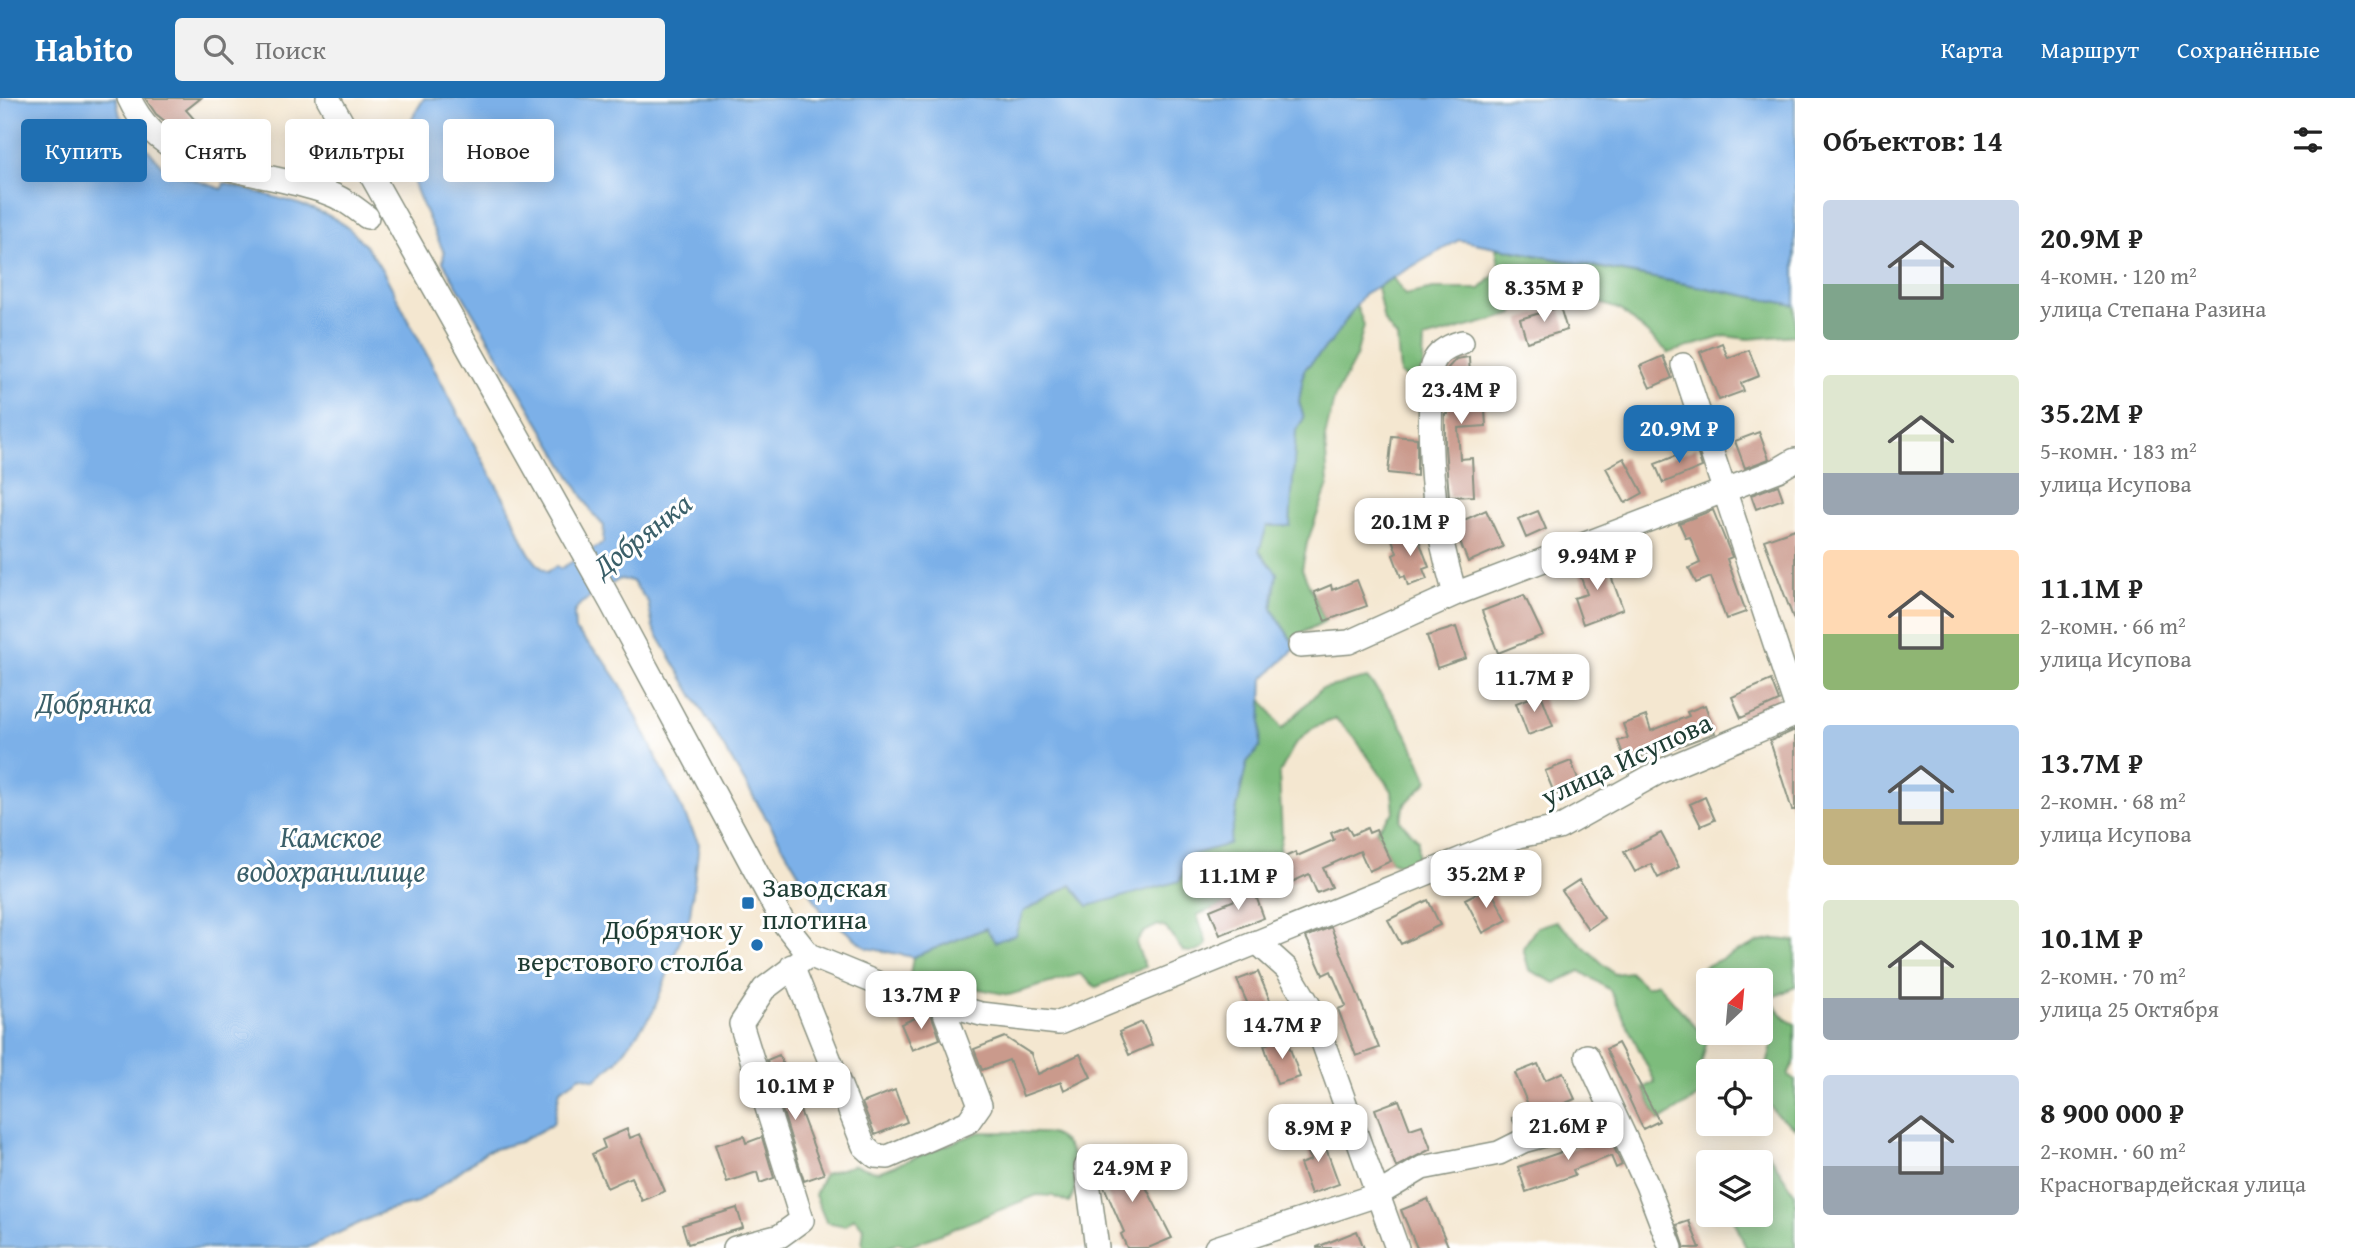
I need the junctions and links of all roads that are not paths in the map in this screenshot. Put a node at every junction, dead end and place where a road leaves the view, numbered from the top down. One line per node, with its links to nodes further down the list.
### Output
1 (129, 98): 3 (street)
2 (328, 98): 13 (street, улица Исупова)
3 (367, 217)
4 (1462, 342): 8 (street)
5 (1683, 365): 7 (street)
6 (1795, 460): 7 (street)
7 (1725, 488): 8 (street); 10 (street)
8 (1455, 594): 9 (street)
9 (1300, 646)
10 (1795, 704)
11 (1795, 715): 12 (street, улица Исупова)
12 (1257, 942): 14 (street, улица Исупова); 18 (street)
13 (800, 961): 14 (street, улица Исупова); 14 (street); 19 (street)
14 (942, 1005)
15 (1587, 1056): 16 (street)
16 (1614, 1116): 18 (street); 23 (street)
17 (1086, 1167): 20 (street)
18 (1377, 1195): 21 (street); 22 (street)
19 (735, 1248)
20 (1097, 1248)
21 (1216, 1248)
22 (1397, 1248)
23 (1671, 1248)

